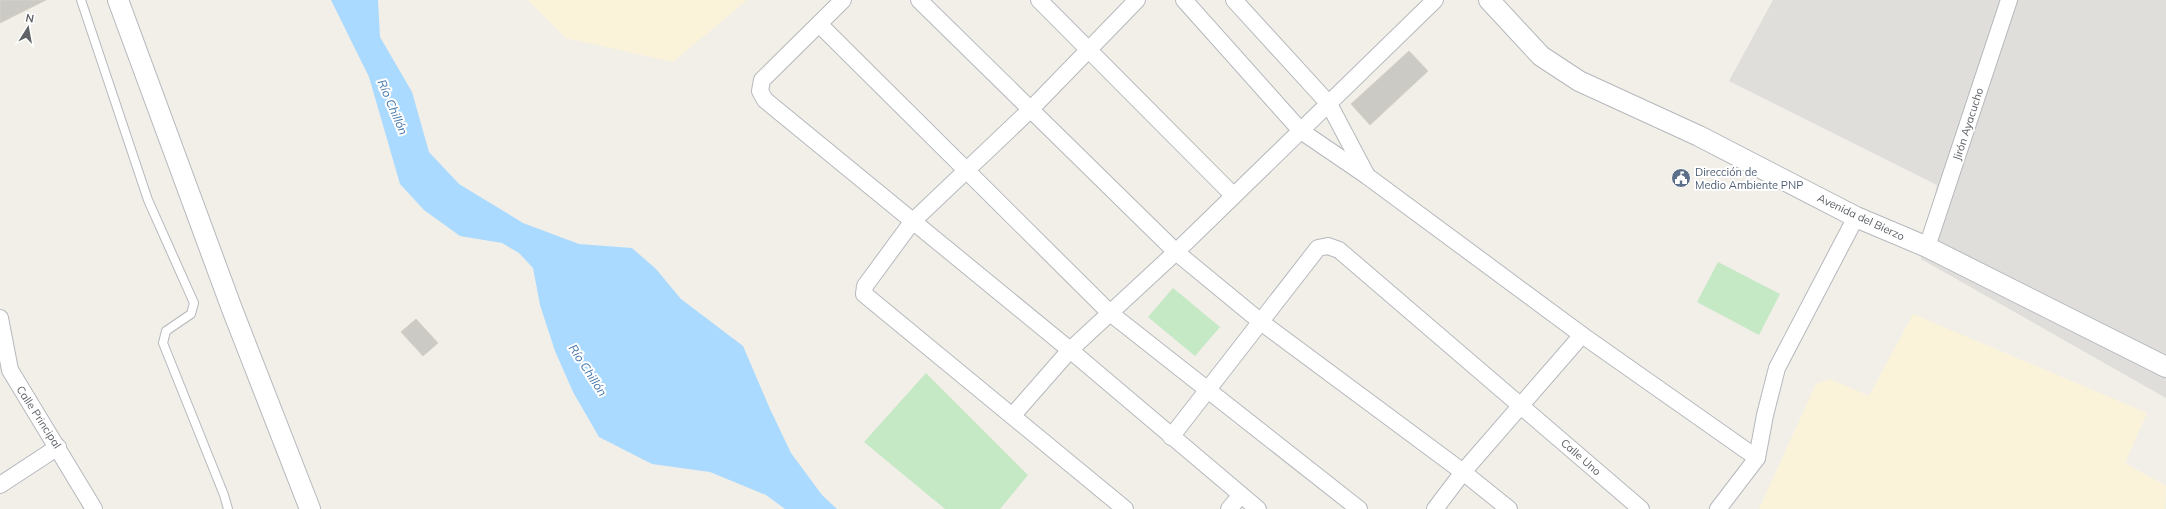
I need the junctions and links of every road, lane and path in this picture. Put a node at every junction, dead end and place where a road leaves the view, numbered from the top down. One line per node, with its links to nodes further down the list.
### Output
1 (81, 0): 41 (lane)
2 (118, 0): 42 (street)
3 (843, 0): 12 (street)
4 (919, 0): 15 (street)
5 (1039, 0): 13 (street)
6 (1137, 0): 13 (street)
7 (1184, 0): 16 (street)
8 (1234, 0): 14 (street)
9 (1435, 0): 14 (street)
10 (1489, 0): 20 (street, Avenida del Bierzo)
11 (2009, 0): 22 (street, Jirón Ayacucho)
12 (819, 24): 17 (street); 21 (street)
13 (1089, 50): 15 (street); 19 (street)
14 (1329, 104): 16 (street); 18 (street)
15 (1031, 109): 17 (street); 23 (street)
16 (1301, 130): 18 (street); 19 (street)
17 (966, 170): 21 (street); 24 (street)
18 (1367, 176): 27 (street)
19 (1233, 195): 23 (street)
20 (1856, 217): 22 (street, Avenida del Bierzo); 36 (street)
21 (912, 222): 28 (street); 33 (street)
22 (1927, 247): 29 (street, Avenida del Bierzo)
23 (1176, 252): 24 (street); 26 (street)
24 (1110, 313): 28 (street); 31 (street)
25 (0, 318): 30 (street, Calle Principal)
26 (1261, 322): 31 (street, Calle Uno); 32 (street, Calle Uno); 37 (street)
27 (1582, 335): 32 (street); 36 (street)
28 (1070, 350): 33 (street); 34 (street)
29 (2166, 367)
30 (5, 372): 35 (street, Calle Principal)
31 (1207, 391): 34 (street, Calle Uno); 46 (street)
32 (1521, 406): 37 (street); 49 (street, Calle Uno)
33 (1012, 415): 43 (street)
34 (1171, 437): 39 (street)
35 (58, 447): 38 (street); 40 (street, Calle Principal)
36 (1756, 458): 50 (street)
37 (1463, 472): 47 (street); 48 (street)
38 (0, 485)
39 (1241, 495): 44 (street); 45 (street)
40 (94, 509)
41 (228, 509)
42 (310, 509)
43 (1125, 509)
44 (1229, 509)
45 (1258, 509)
46 (1359, 509)
47 (1435, 509)
48 (1509, 509)
49 (1641, 509)
50 (1718, 509)

